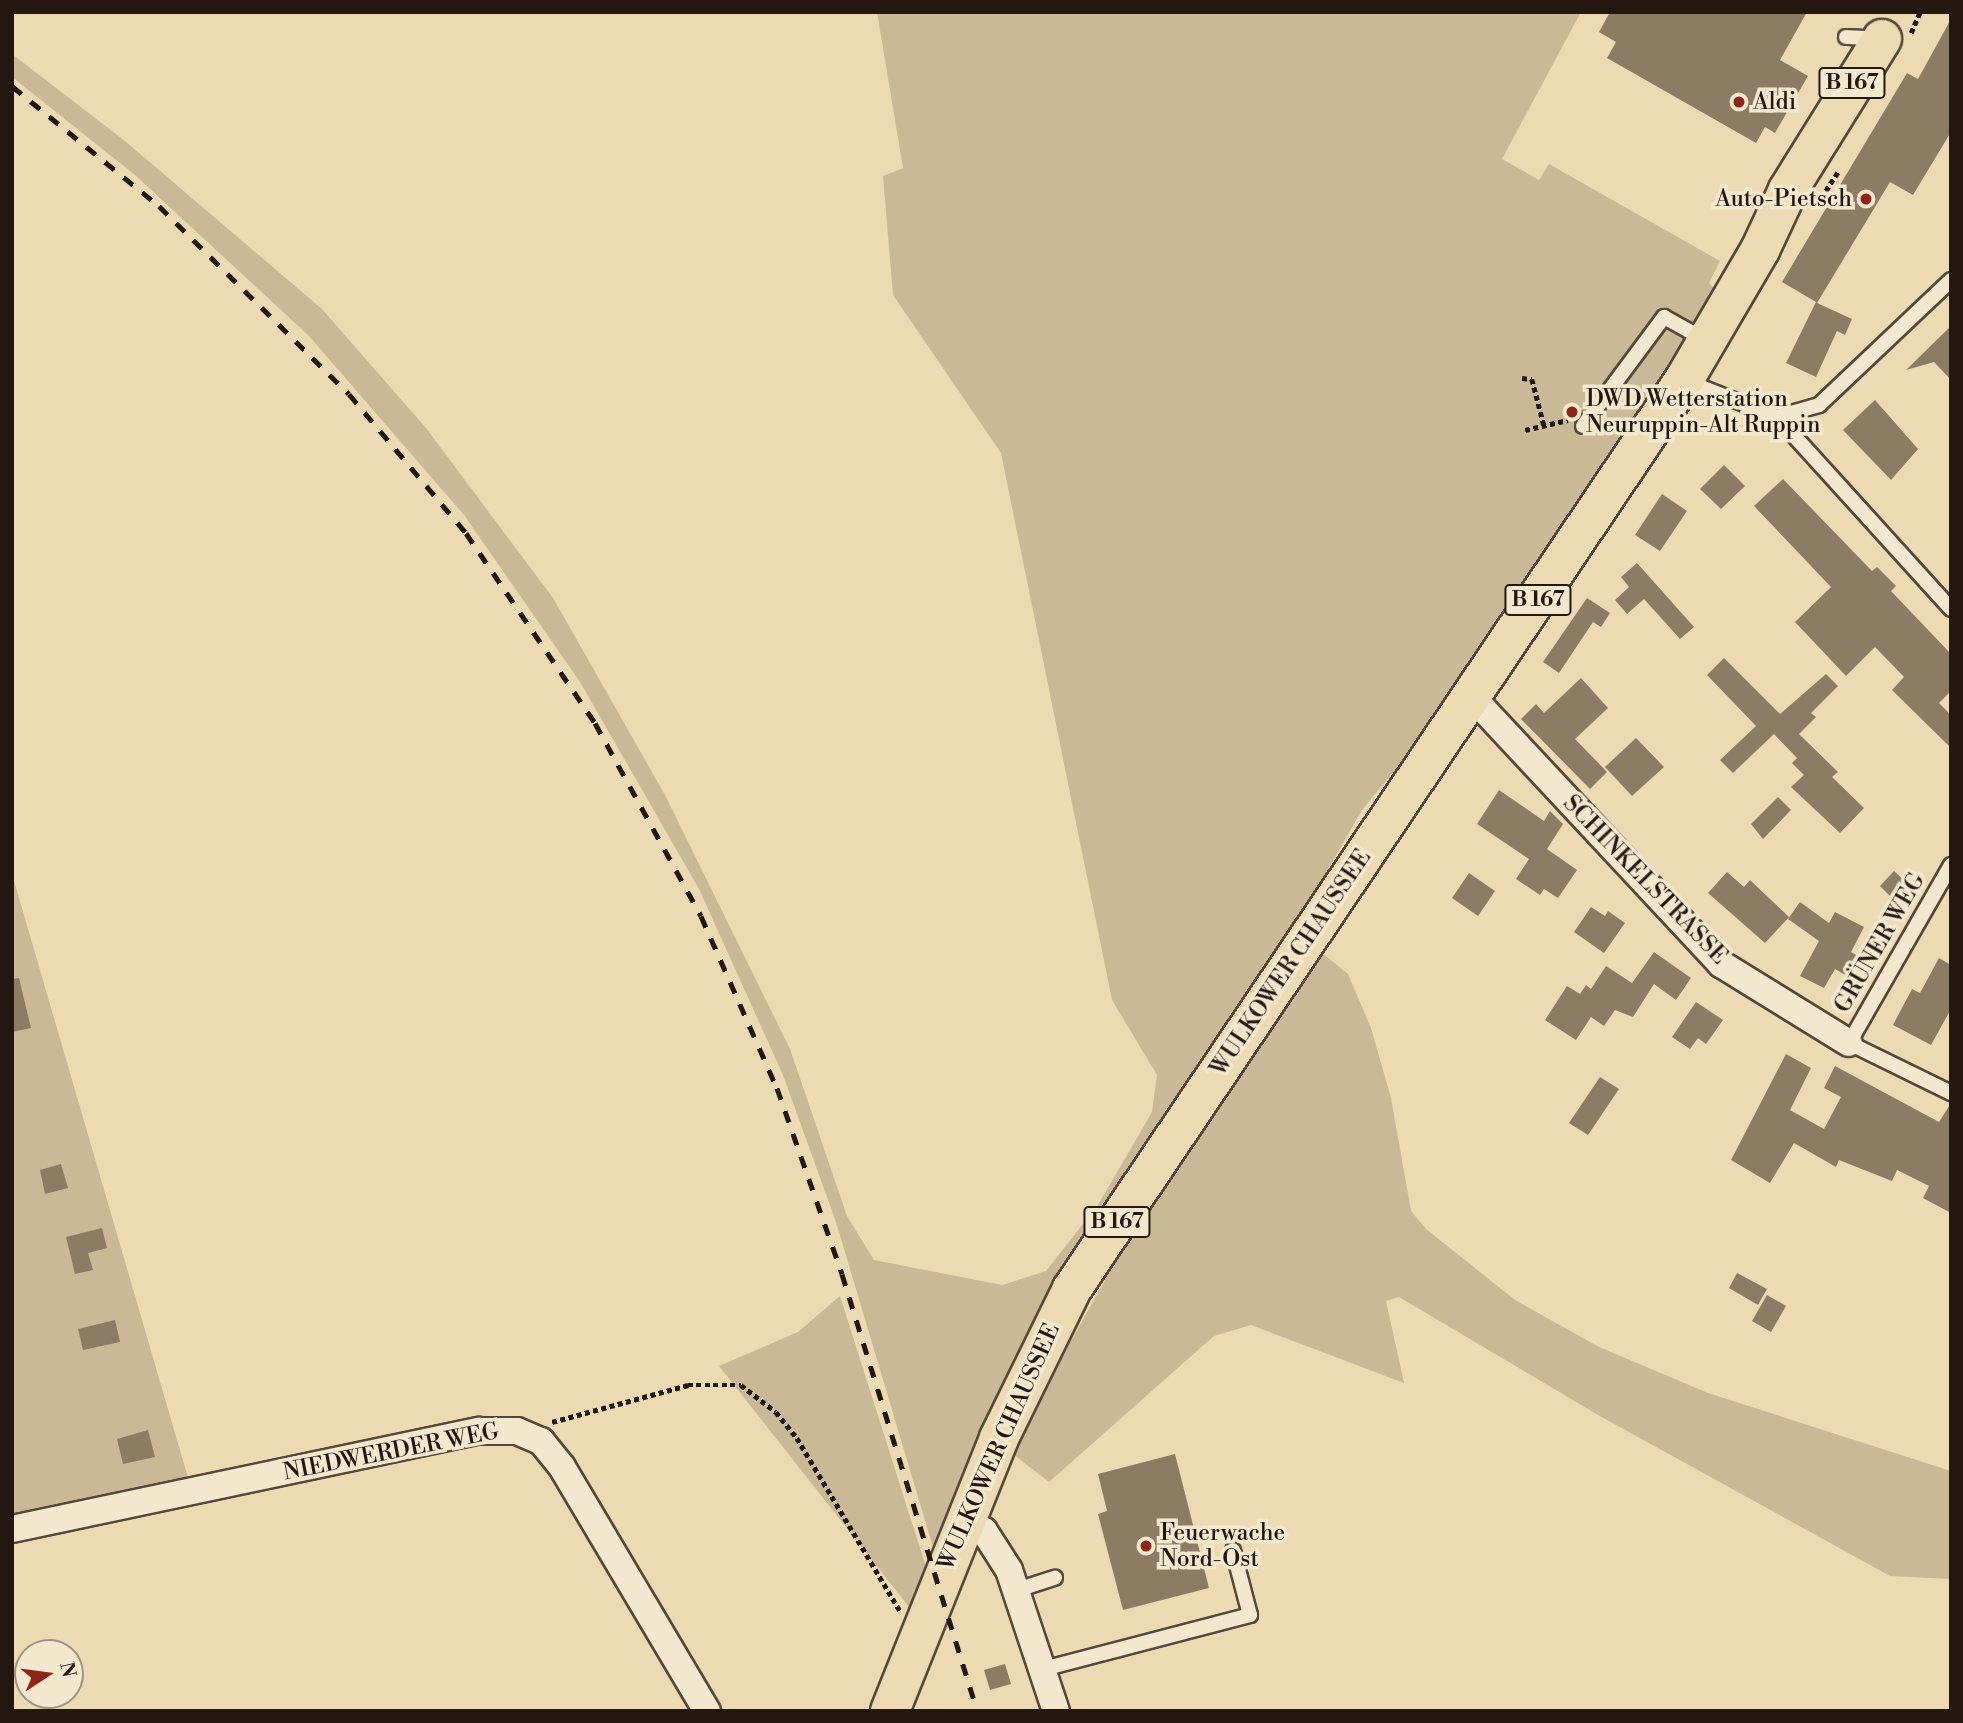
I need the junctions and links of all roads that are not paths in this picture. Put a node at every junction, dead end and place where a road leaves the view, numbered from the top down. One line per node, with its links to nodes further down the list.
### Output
1 (1874, 30): 3 (main road, WULKOWER CHAUSSEE / B 167)
2 (1951, 280): 5 (lane)
3 (1707, 341): 4 (main road, WULKOWER CHAUSSEE / B 167); 6 (lane)
4 (1684, 380): 5 (lane); 8 (main road, WULKOWER CHAUSSEE / B 167)
5 (1777, 417): 7 (lane)
6 (1579, 422)
7 (1951, 609)
8 (1473, 698): 10 (street, SCHINKELSTRASSE); 12 (main road, WULKOWER CHAUSSEE / B 167)
9 (1951, 865): 10 (lane, GRÜNER WEG)
10 (1849, 1043): 11 (lane, SCHINKELSTRASSE)
11 (1951, 1093)
12 (964, 1522): 16 (street); 19 (main road, WULKOWER CHAUSSEE / B 167)
13 (12, 1529): 18 (street, NIEDWERDER WEG)
14 (1233, 1550): 17 (lane)
15 (1055, 1578): 16 (lane)
16 (1017, 1590): 17 (street)
17 (1042, 1670): 20 (street)
18 (706, 1711)
19 (890, 1711)
20 (1056, 1711)

